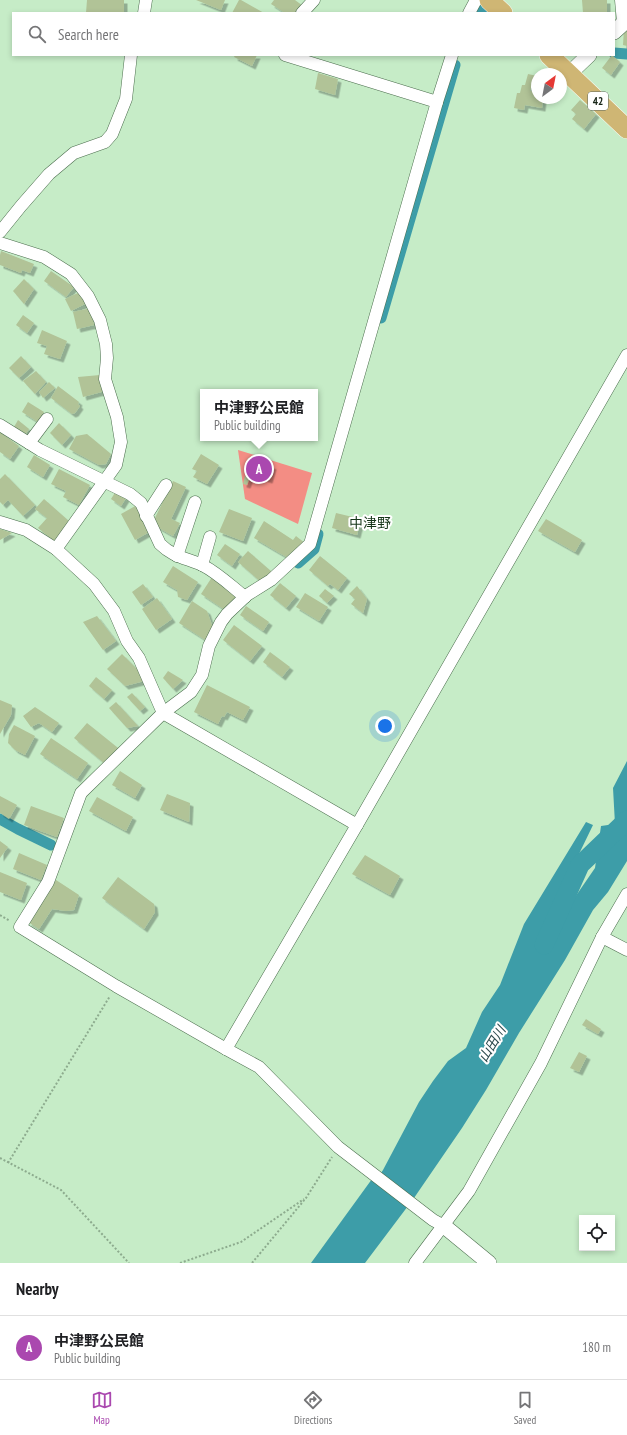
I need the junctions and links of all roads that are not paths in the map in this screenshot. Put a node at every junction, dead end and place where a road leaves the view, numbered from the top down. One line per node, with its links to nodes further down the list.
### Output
1 (146, 0): 6 (street)
2 (314, 0): 7 (street)
3 (476, 0): 8 (street)
4 (489, 0): 9 (main road)
5 (621, 0): 10 (street)
6 (144, 12)
7 (303, 12)
8 (470, 12)
9 (502, 12)
10 (621, 25)
11 (132, 56): 19 (street)
12 (288, 56): 17 (street)
13 (452, 56): 17 (street)
14 (550, 56): 16 (main road, 42)
15 (588, 56): 16 (street)
16 (569, 74): 18 (main road, 42)
17 (437, 102): 34 (street)
18 (627, 129)
19 (0, 232)
20 (0, 243): 25 (street)
21 (627, 355): 36 (street)
22 (47, 418): 24 (street)
23 (0, 425): 24 (street)
24 (29, 443): 25 (street)
25 (105, 482): 28 (street); 31 (street)
26 (166, 485): 28 (street)
27 (195, 502): 32 (street)
28 (146, 516): 32 (street)
29 (0, 522): 31 (street)
30 (210, 537): 33 (street)
31 (56, 549): 35 (street)
32 (177, 556): 33 (street)
33 (202, 565): 34 (street)
34 (245, 597): 35 (street)
35 (163, 713): 36 (street); 40 (street)
36 (357, 825): 40 (street)
37 (627, 894): 38 (street)
38 (602, 937): 39 (street); 41 (street)
39 (627, 950)
40 (226, 1050): 41 (street)
41 (438, 1223): 42 (street); 43 (street)
42 (414, 1263)
43 (488, 1263)

